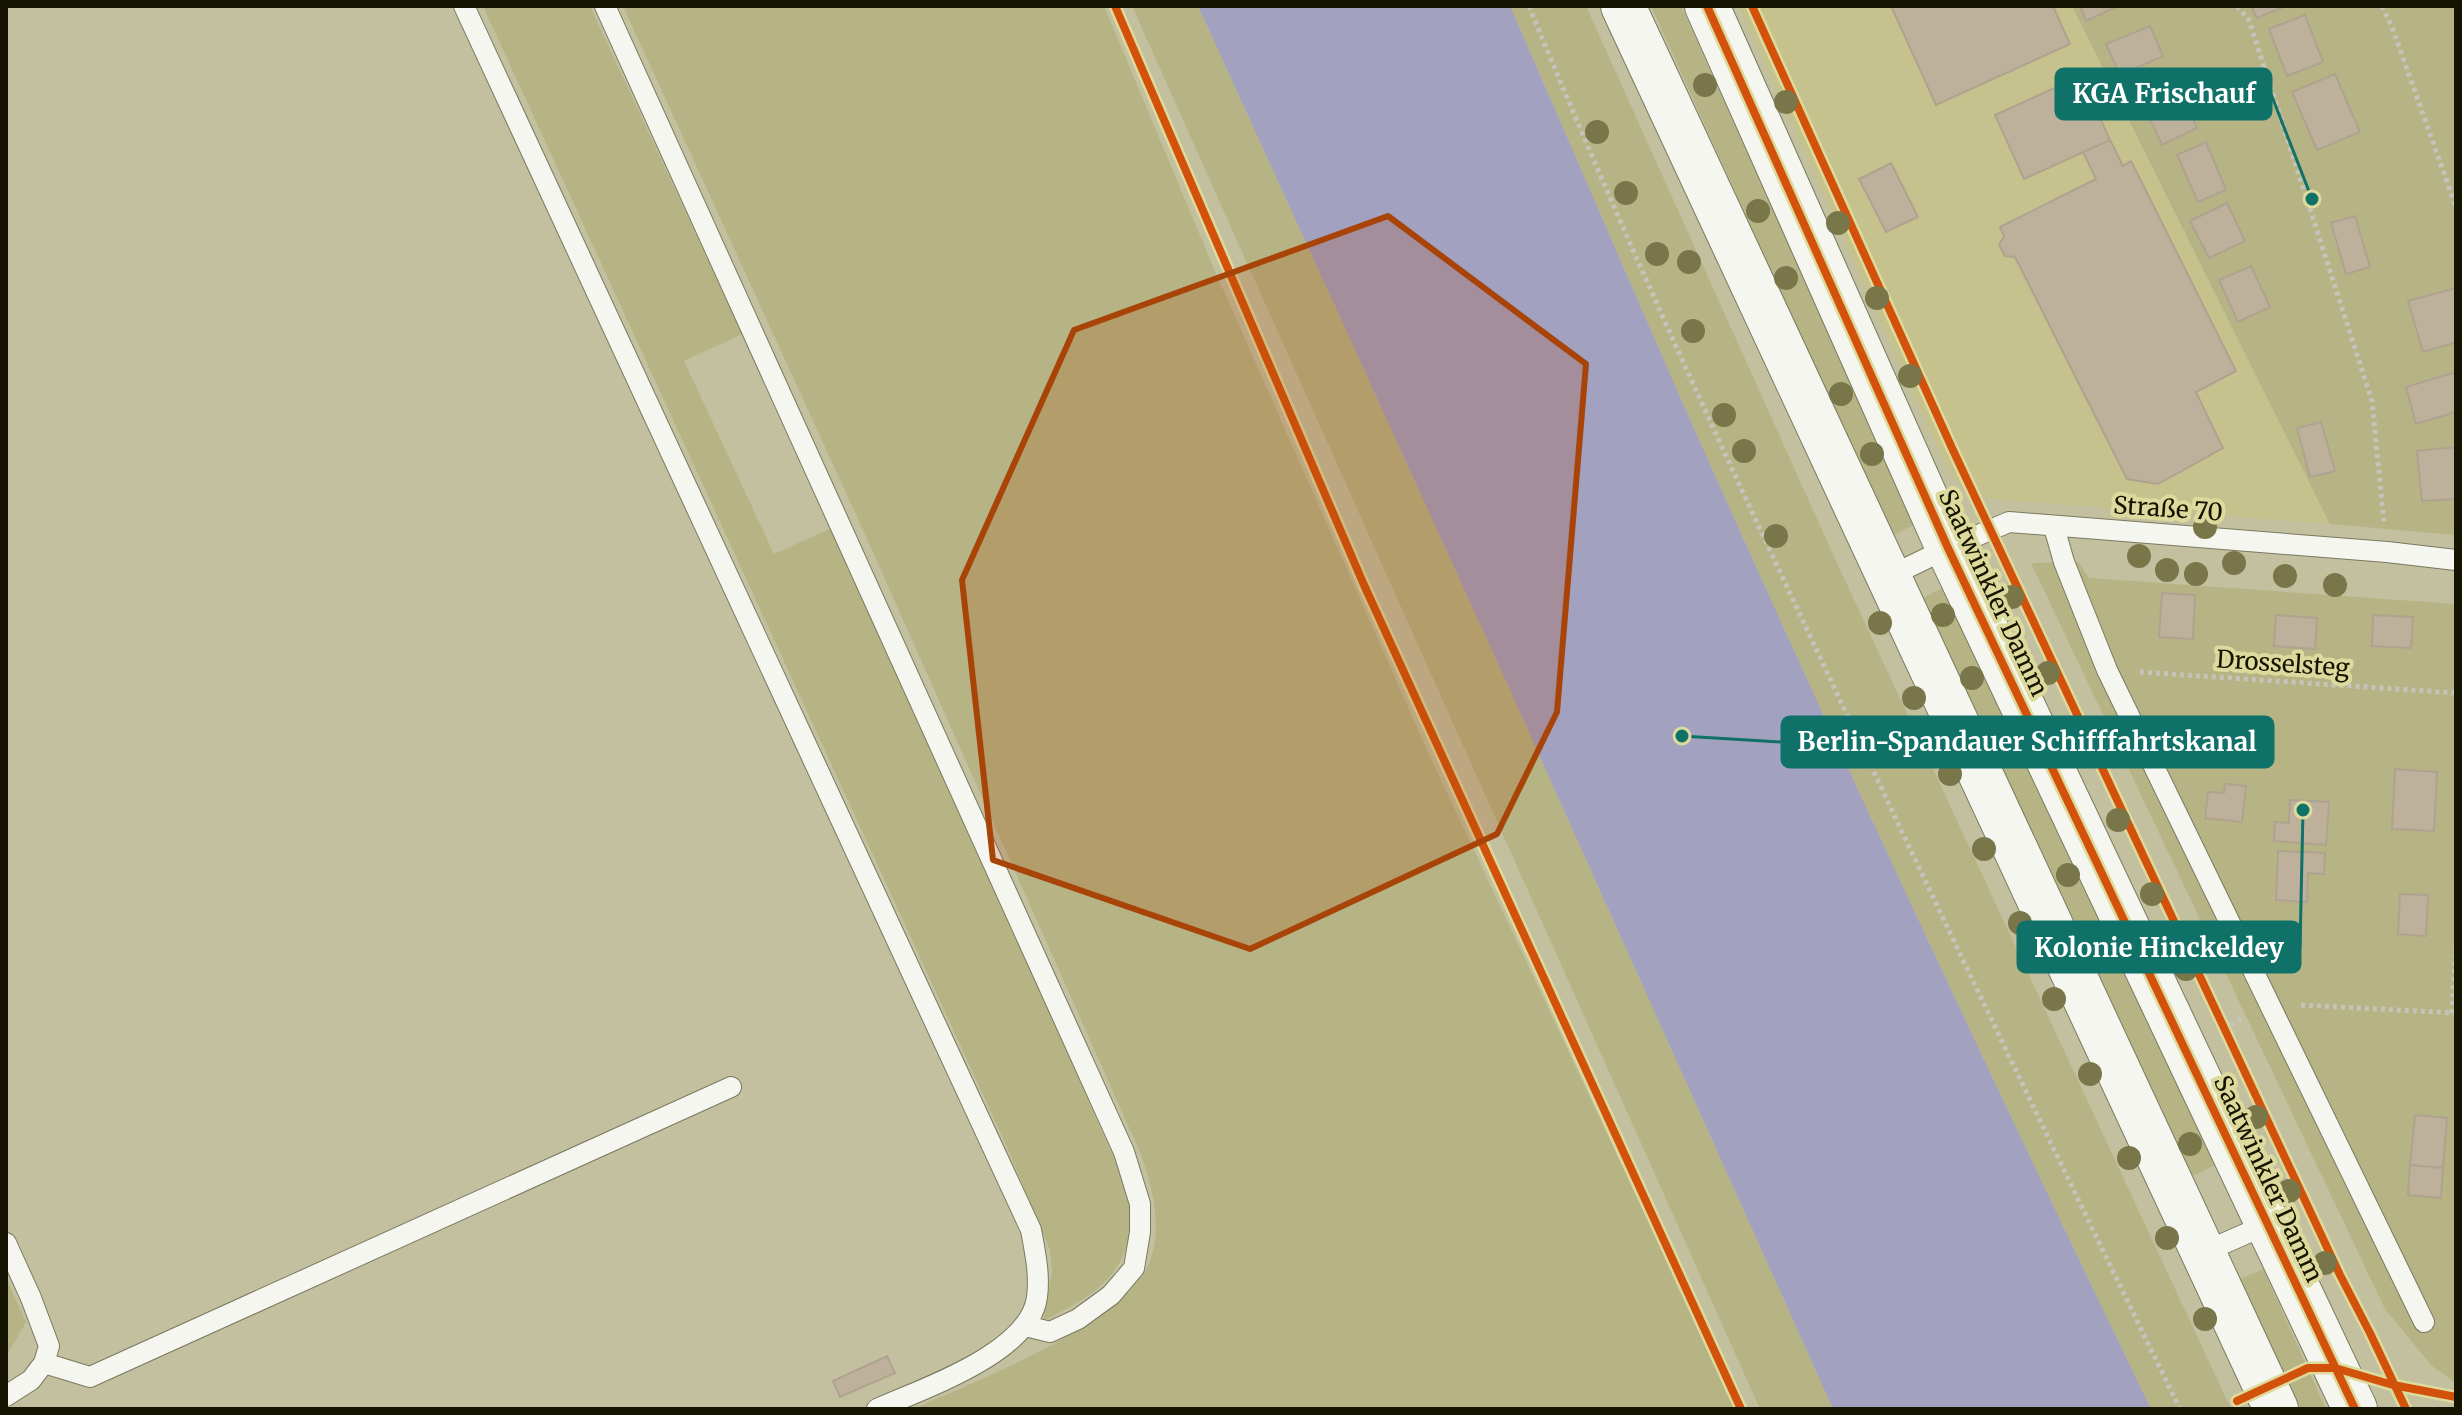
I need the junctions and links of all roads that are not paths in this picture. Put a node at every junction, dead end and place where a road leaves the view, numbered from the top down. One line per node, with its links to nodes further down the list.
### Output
1 (464, 6): 14 (lane)
2 (605, 6): 14 (lane)
3 (1623, 6): 8 (main road)
4 (1707, 6): 6 (main road, Saatwinkler Damm)
5 (2054, 527): 6 (lane, Straße 70); 7 (lane, Straße 70); 13 (lane)
6 (1948, 548): 8 (lane, Straße 70); 10 (main road, Saatwinkler Damm)
7 (2456, 560)
8 (1888, 577): 12 (main road)
9 (731, 1087): 15 (lane)
10 (2268, 1224): 12 (lane, Saatwinkler Damm); 19 (main road, Saatwinkler Damm)
11 (6, 1243): 15 (lane)
12 (2202, 1253): 18 (main road)
13 (2424, 1322)
14 (1026, 1326): 17 (lane)
15 (44, 1363): 16 (lane)
16 (13, 1399)
17 (877, 1409)
18 (2276, 1409)
19 (2355, 1409)

